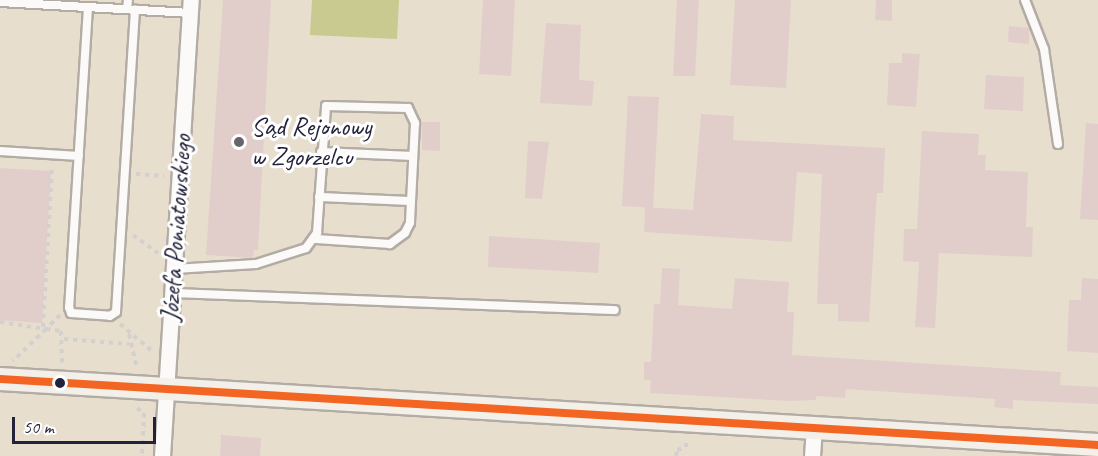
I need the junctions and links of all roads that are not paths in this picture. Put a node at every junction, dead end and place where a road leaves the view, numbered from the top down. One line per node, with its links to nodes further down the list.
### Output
1 (128, 0): 7 (lane)
2 (1026, 0): 8 (lane)
3 (25, 1): 4 (lane); 6 (lane)
4 (0, 2)
5 (190, 6): 7 (lane); 16 (street, Józefa Poniatowskiego)
6 (88, 7): 7 (lane); 11 (lane)
7 (131, 9): 11 (lane)
8 (1058, 144)
9 (0, 152): 11 (lane)
10 (321, 152): 12 (lane); 12 (lane); 13 (lane)
11 (79, 156)
12 (413, 156): 14 (lane)
13 (319, 197): 14 (lane); 15 (lane)
14 (411, 201): 15 (lane)
15 (316, 239): 16 (lane)
16 (174, 269): 17 (street, Józefa Poniatowskiego)
17 (172, 293): 18 (lane); 20 (street, Józefa Poniatowskiego)
18 (615, 310)
19 (0, 379): 20 (street)
20 (166, 389): 21 (street); 23 (street, Józefa Poniatowskiego)
21 (814, 429): 22 (street); 24 (street)
22 (1098, 445)
23 (162, 456)
24 (812, 456)

